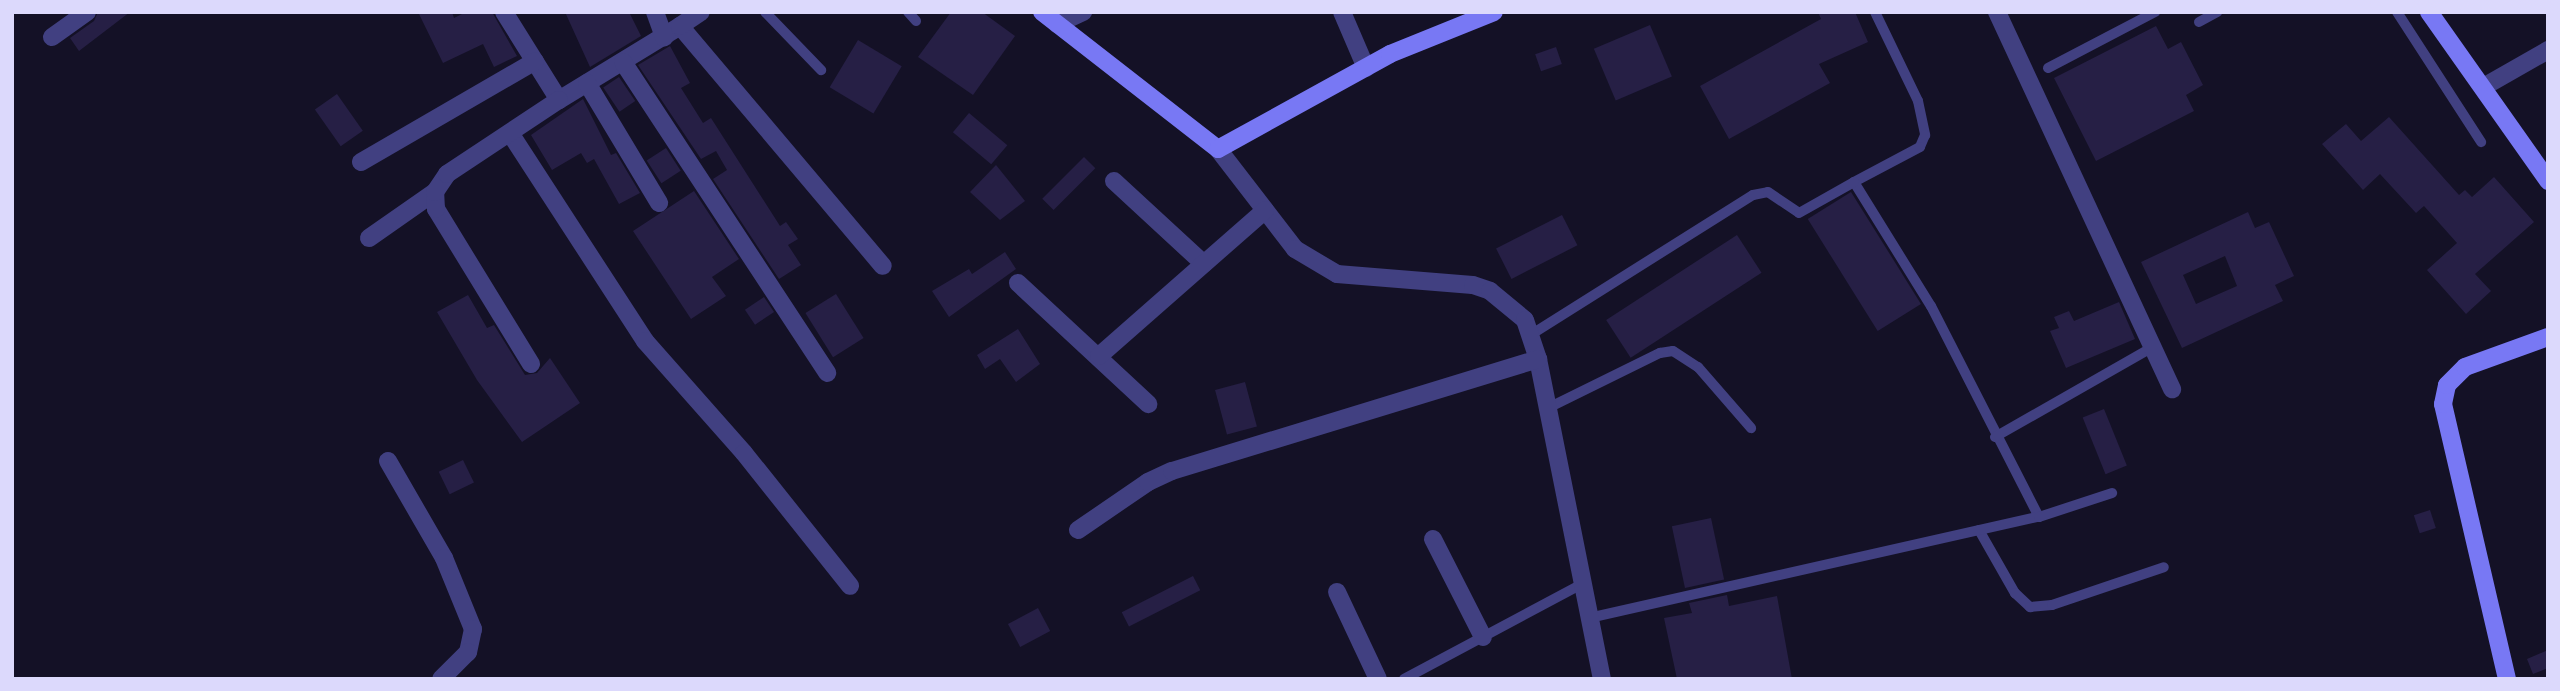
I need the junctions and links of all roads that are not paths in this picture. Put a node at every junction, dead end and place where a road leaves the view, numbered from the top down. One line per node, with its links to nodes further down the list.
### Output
1 (87, 12): 22 (street)
2 (504, 12): 25 (street)
3 (655, 12): 23 (street)
4 (701, 12): 21 (street)
5 (765, 12): 29 (lane)
6 (908, 12): 18 (lane)
7 (1042, 12): 20 (street)
8 (1083, 12): 20 (street)
9 (1342, 12): 27 (street)
10 (1494, 12): 17 (street)
11 (1875, 12): 39 (lane)
12 (1997, 12): 49 (street)
13 (2155, 12): 28 (lane)
14 (2217, 12): 19 (lane)
15 (2397, 12): 34 (lane)
16 (2429, 12): 31 (street)
17 (1471, 15): 27 (street)
18 (916, 20)
19 (2199, 22)
20 (1057, 24): 35 (street)
21 (680, 26): 23 (street); 45 (street)
22 (52, 37)
23 (664, 37): 26 (street)
24 (2548, 50): 31 (street)
25 (535, 61): 32 (street); 36 (street)
26 (623, 62): 30 (street); 53 (street)
27 (1366, 68): 35 (street)
28 (2048, 68)
29 (821, 70)
30 (587, 83): 32 (street); 41 (street)
31 (2485, 86): 38 (street)
32 (559, 100): 33 (street)
33 (510, 133): 40 (street); 67 (street)
34 (2481, 142)
35 (1218, 149): 42 (street)
36 (361, 162)
37 (1114, 181): 44 (street)
38 (2548, 181)
39 (1854, 182): 47 (lane); 58 (lane)
40 (435, 192): 43 (street); 52 (street)
41 (659, 203)
42 (1265, 209): 44 (street); 47 (street)
43 (369, 238)
44 (1204, 264): 50 (street)
45 (883, 266)
46 (1018, 283): 50 (street)
47 (1532, 334): 51 (street)
48 (2548, 337): 75 (street)
49 (2153, 347): 54 (street); 58 (lane)
50 (1099, 356): 55 (street)
51 (1538, 359): 56 (street); 62 (street)
52 (531, 364)
53 (827, 373)
54 (2172, 389)
55 (1149, 404)
56 (1548, 408): 57 (lane); 66 (street)
57 (1751, 428)
58 (1995, 437): 61 (lane)
59 (388, 461): 71 (street)
60 (2112, 493): 61 (lane)
61 (2039, 517): 63 (lane)
62 (1078, 530)
63 (1979, 530): 65 (lane); 69 (lane)
64 (1433, 539): 70 (street)
65 (2164, 566)
66 (1582, 584): 69 (street); 70 (lane)
67 (850, 586)
68 (1338, 592): 72 (street)
69 (1588, 618): 74 (street)
70 (1483, 637): 73 (lane)
71 (441, 679)
72 (1378, 679)
73 (1404, 679)
74 (1602, 679)
75 (2507, 679)

